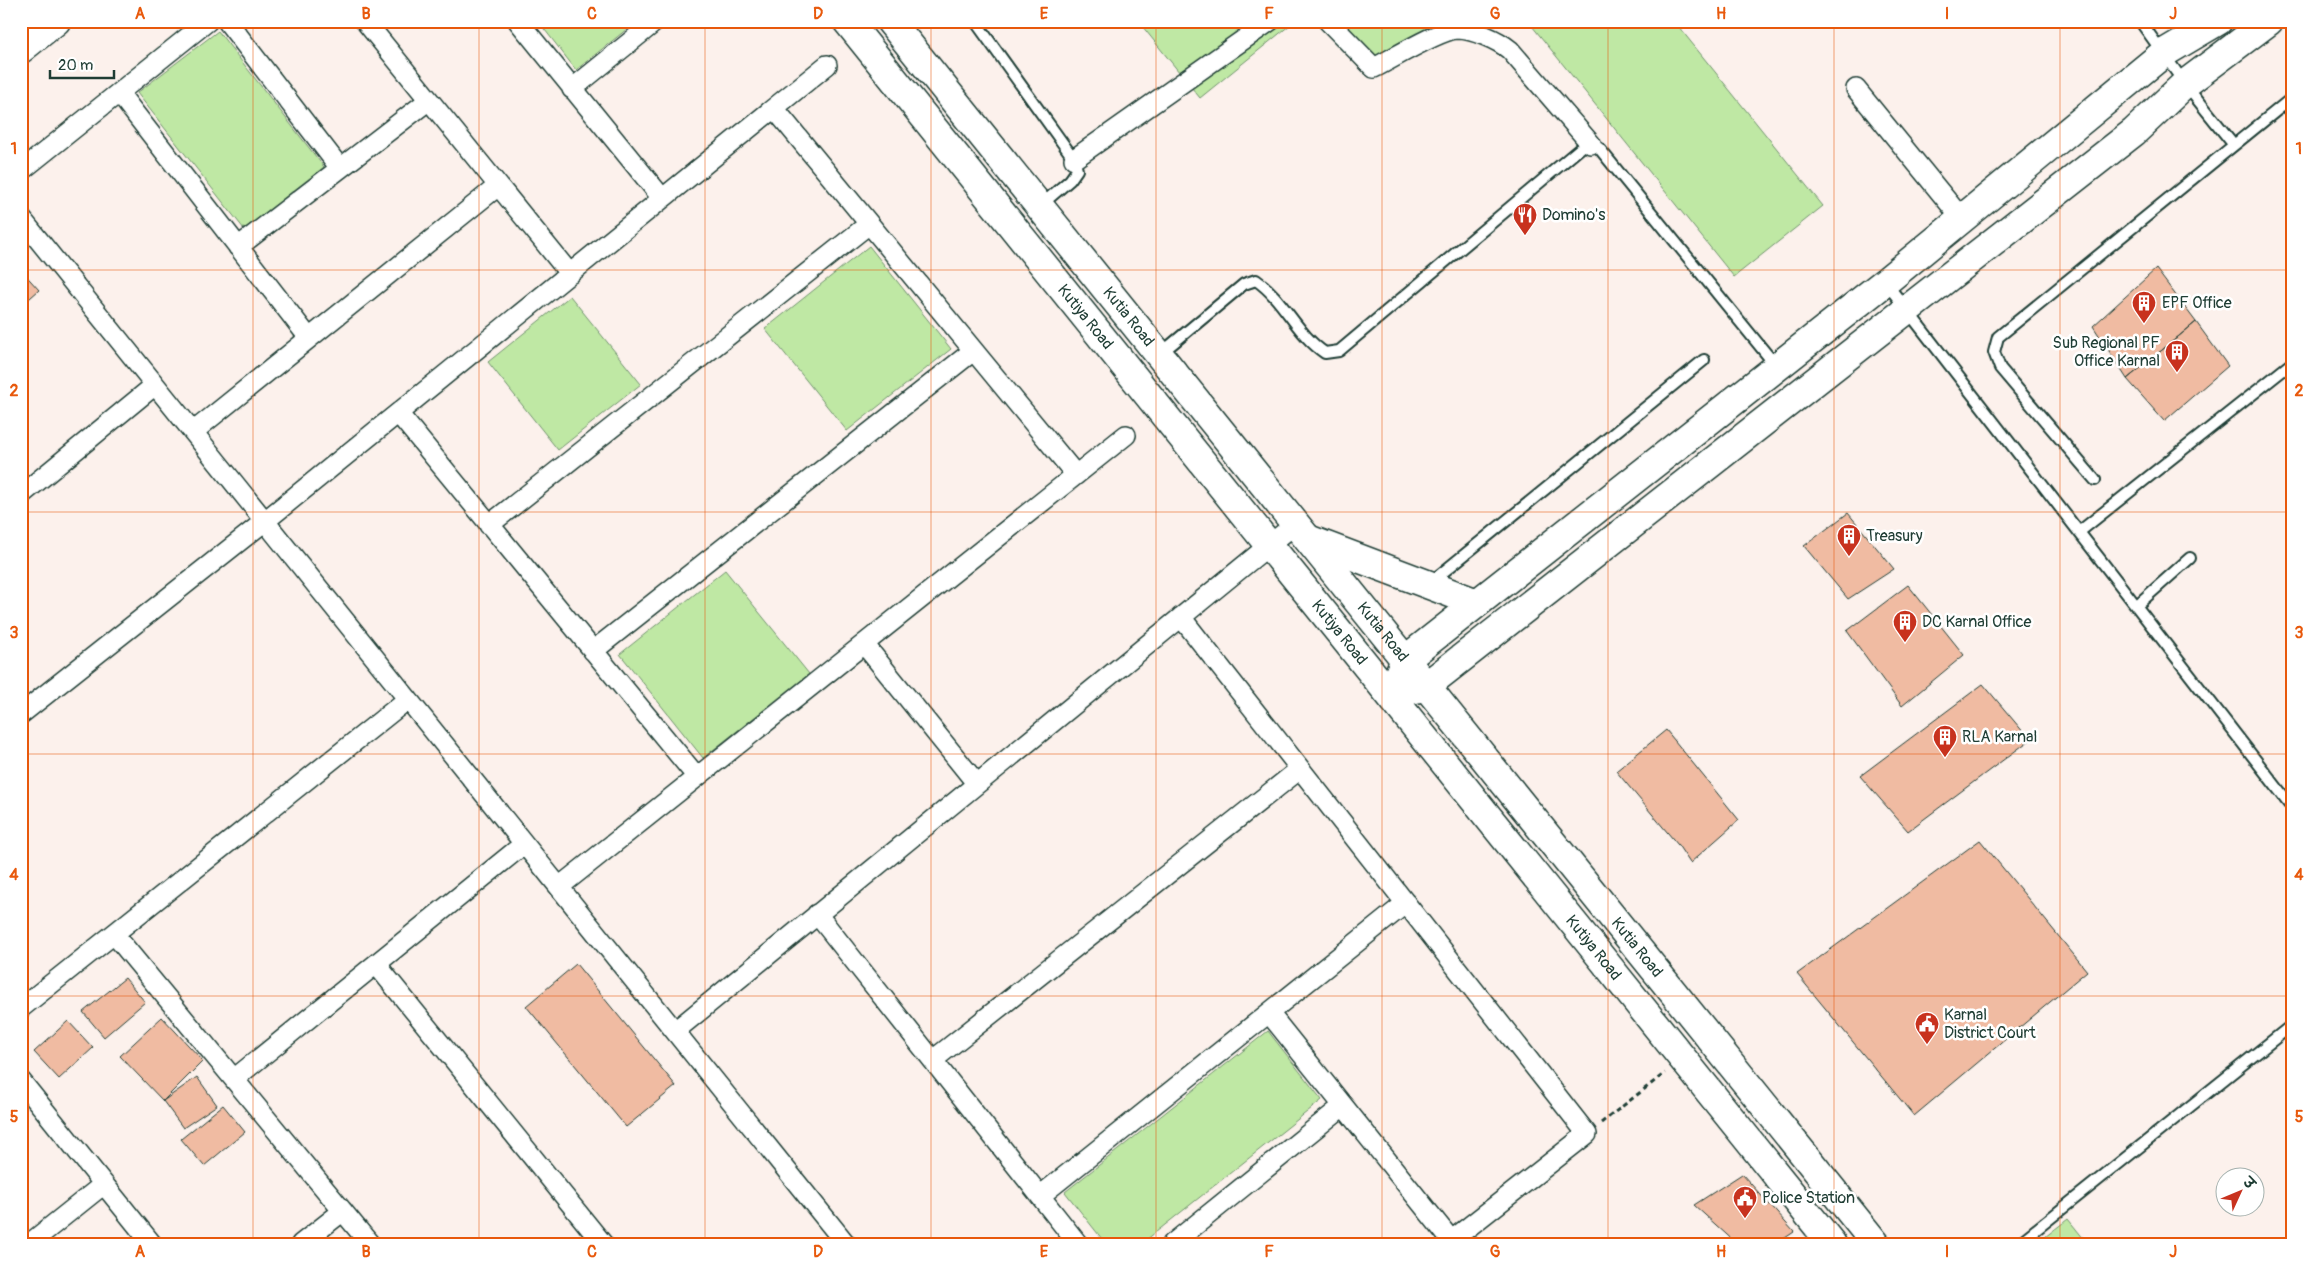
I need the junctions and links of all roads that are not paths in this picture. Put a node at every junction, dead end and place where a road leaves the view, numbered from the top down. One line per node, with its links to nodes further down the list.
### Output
1 (56, 21): 15 (street)
2 (208, 21): 21 (street)
3 (227, 21): 28 (street)
4 (518, 21): 20 (street)
5 (656, 21): 20 (street)
6 (848, 21): 59 (street, Kutiya Road)
7 (890, 21): 32 (street, Kutia Road)
8 (975, 21): 27 (lane)
9 (1270, 21): 27 (street)
10 (1328, 21): 25 (street)
11 (2140, 21): 16 (lane)
12 (2218, 21): 16 (street)
13 (2269, 21): 18 (street)
14 (369, 23): 23 (street)
15 (21, 49)
16 (2164, 53): 18 (lane); 34 (street)
17 (827, 65): 24 (street)
18 (2185, 84): 26 (lane); 39 (street)
19 (1856, 88): 34 (street)
20 (572, 89): 31 (street)
21 (119, 93): 29 (street); 36 (street)
22 (2292, 98): 26 (lane)
23 (429, 100): 28 (street); 30 (street)
24 (774, 108): 31 (street); 35 (street)
25 (1590, 144): 42 (lane); 45 (lane)
26 (2234, 145): 51 (lane)
27 (1074, 159): 32 (lane)
28 (340, 168): 36 (street)
29 (21, 171)
30 (498, 186): 37 (street); 40 (street)
31 (662, 198): 37 (street)
32 (1039, 207): 42 (street, Kutia Road)
33 (21, 218): 46 (street)
34 (1962, 219): 38 (street)
35 (869, 224): 41 (street); 56 (street)
36 (238, 247): 40 (street)
37 (570, 274): 47 (street)
38 (1885, 282): 39 (lane); 45 (street)
39 (1907, 310): 55 (street); 58 (lane)
40 (309, 338): 48 (street)
41 (973, 351): 50 (street); 66 (street)
42 (1159, 355): 57 (street, Kutia Road)
43 (1704, 360): 61 (lane)
44 (2292, 363): 58 (lane)
45 (1777, 367): 52 (street)
46 (155, 385): 48 (street); 53 (street)
47 (398, 414): 54 (street); 56 (street)
48 (193, 432): 54 (street)
49 (1126, 436): 50 (street)
50 (1076, 475): 65 (street)
51 (2095, 480)
52 (1615, 494): 55 (street); 62 (street)
53 (21, 495)
54 (265, 521): 70 (street); 71 (street)
55 (1636, 522): 68 (street)
56 (489, 524): 66 (street)
57 (1301, 531): 59 (street); 61 (street); 67 (street, Kutia Road)
58 (2079, 532): 63 (lane)
59 (1269, 545): 64 (street); 69 (street, Kutiya Road)
60 (2190, 558): 63 (lane)
61 (1428, 584): 62 (street)
62 (1477, 603): 67 (street)
63 (2136, 606): 75 (lane)
64 (1181, 617): 72 (street); 74 (street)
65 (864, 644): 73 (street); 74 (street)
66 (594, 651): 73 (street)
67 (1405, 660): 68 (street, Kutia Road); 69 (street)
68 (1426, 686): 69 (street); 103 (street, Kutia Road)
69 (1390, 696): 102 (street, Kutiya Road)
70 (408, 699): 76 (street); 80 (street)
71 (21, 714)
72 (1300, 769): 78 (street); 86 (street)
73 (697, 777): 77 (street)
74 (977, 784): 79 (street)
75 (2292, 807)
76 (524, 844): 77 (street); 81 (street)
77 (559, 887): 85 (street)
78 (1406, 903): 83 (street); 93 (street)
79 (817, 914): 85 (street); 86 (street)
80 (114, 934): 82 (street); 87 (street)
81 (376, 964): 87 (street); 98 (street)
82 (21, 1008)
83 (1269, 1013): 89 (street); 91 (street)
84 (2292, 1025): 104 (lane)
85 (675, 1031): 99 (street)
86 (933, 1060): 91 (street)
87 (234, 1079): 92 (street)
88 (21, 1081): 90 (street)
89 (1343, 1106): 93 (street); 101 (street)
90 (104, 1184): 94 (street); 95 (street)
91 (1040, 1196): 100 (street)
92 (343, 1210): 96 (street); 97 (street)
93 (1451, 1243)
94 (29, 1244)
95 (152, 1244)
96 (301, 1244)
97 (370, 1244)
98 (603, 1244)
99 (846, 1244)
100 (1078, 1244)
101 (1172, 1244)
102 (1832, 1244)
103 (1876, 1244)
104 (2018, 1244)

